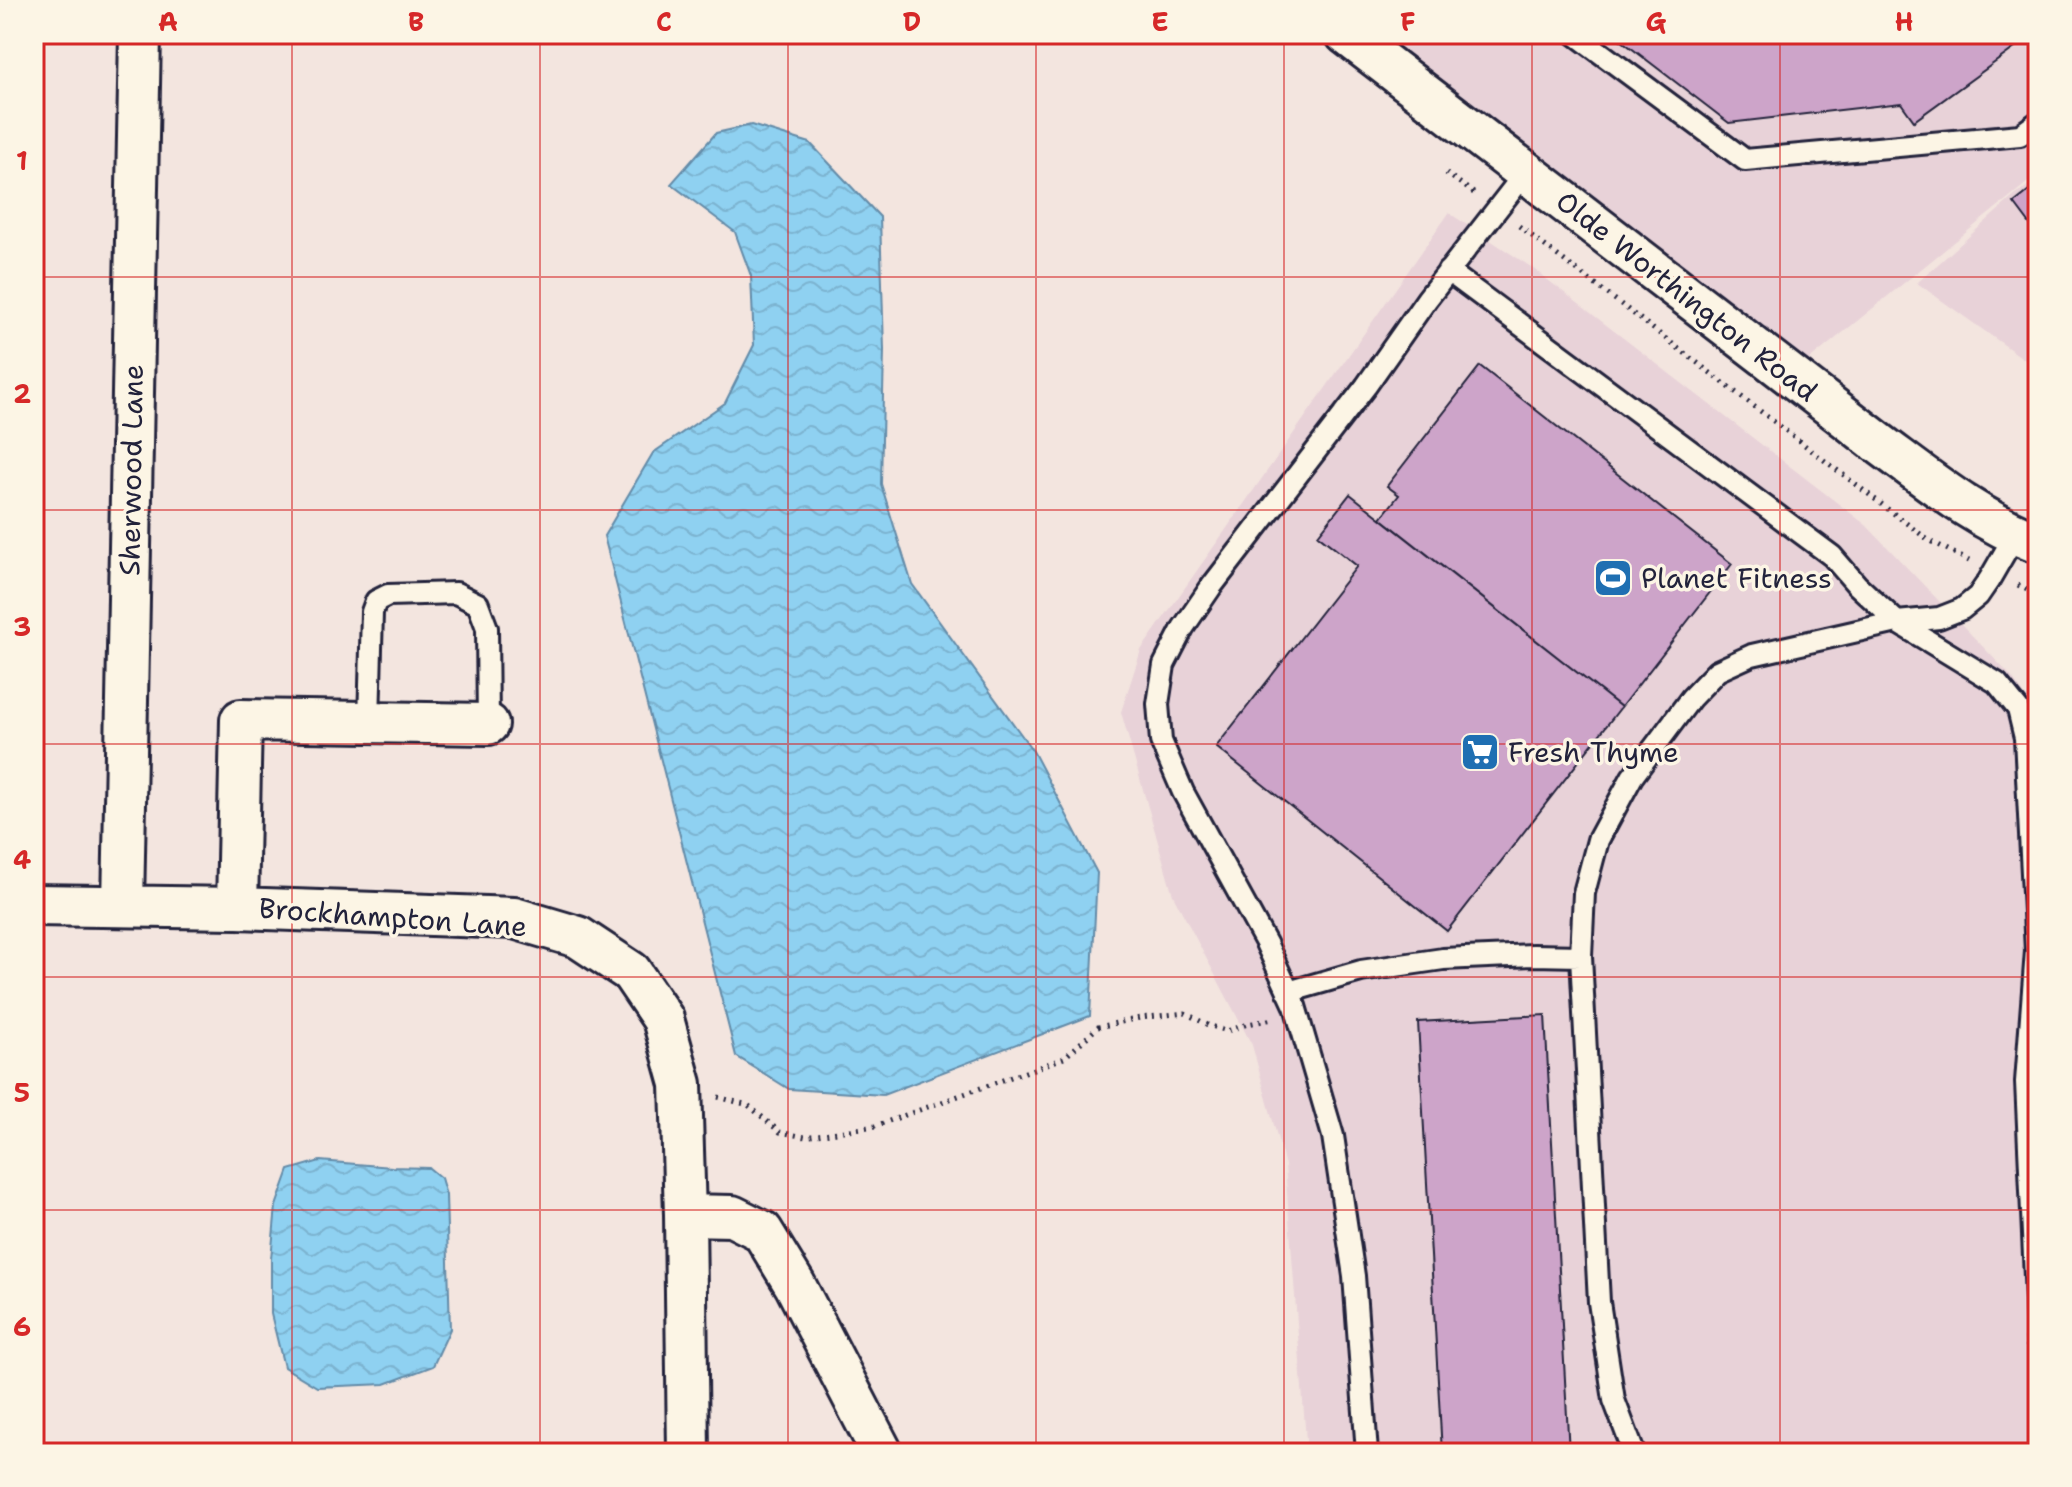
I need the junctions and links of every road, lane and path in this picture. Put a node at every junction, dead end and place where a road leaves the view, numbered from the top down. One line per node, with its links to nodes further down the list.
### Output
1 (140, 34): 17 (street, Sherwood Lane)
2 (1346, 34): 5 (street, Olde Worthington Road)
3 (1575, 34): 4 (lane)
4 (2038, 122)
5 (1526, 172): 7 (lane); 9 (street, Olde Worthington Road)
6 (1446, 173): 7 (path)
7 (1496, 210): 8 (lane); 10 (path)
8 (1448, 271): 12 (lane); 20 (lane)
9 (2026, 539): 10 (lane)
10 (1993, 573): 11 (path); 12 (lane)
11 (2038, 596)
12 (1897, 622): 15 (lane); 19 (lane)
13 (369, 722): 14 (street); 14 (lane); 18 (street)
14 (488, 724)
15 (2030, 726): 24 (lane)
16 (34, 905): 17 (street, Brockhampton Lane)
17 (123, 906): 18 (street, Brockhampton Lane)
18 (237, 908): 22 (street, Brockhampton Lane)
19 (1581, 956): 20 (lane); 28 (lane)
20 (1288, 992): 21 (lane)
21 (1297, 1014): 22 (path); 27 (lane)
22 (681, 1105): 23 (street, Brockhampton Lane)
23 (685, 1215): 25 (street, Brockhampton Lane); 26 (street)
24 (2038, 1343)
25 (688, 1453)
26 (882, 1453)
27 (1367, 1453)
28 (1634, 1453)

